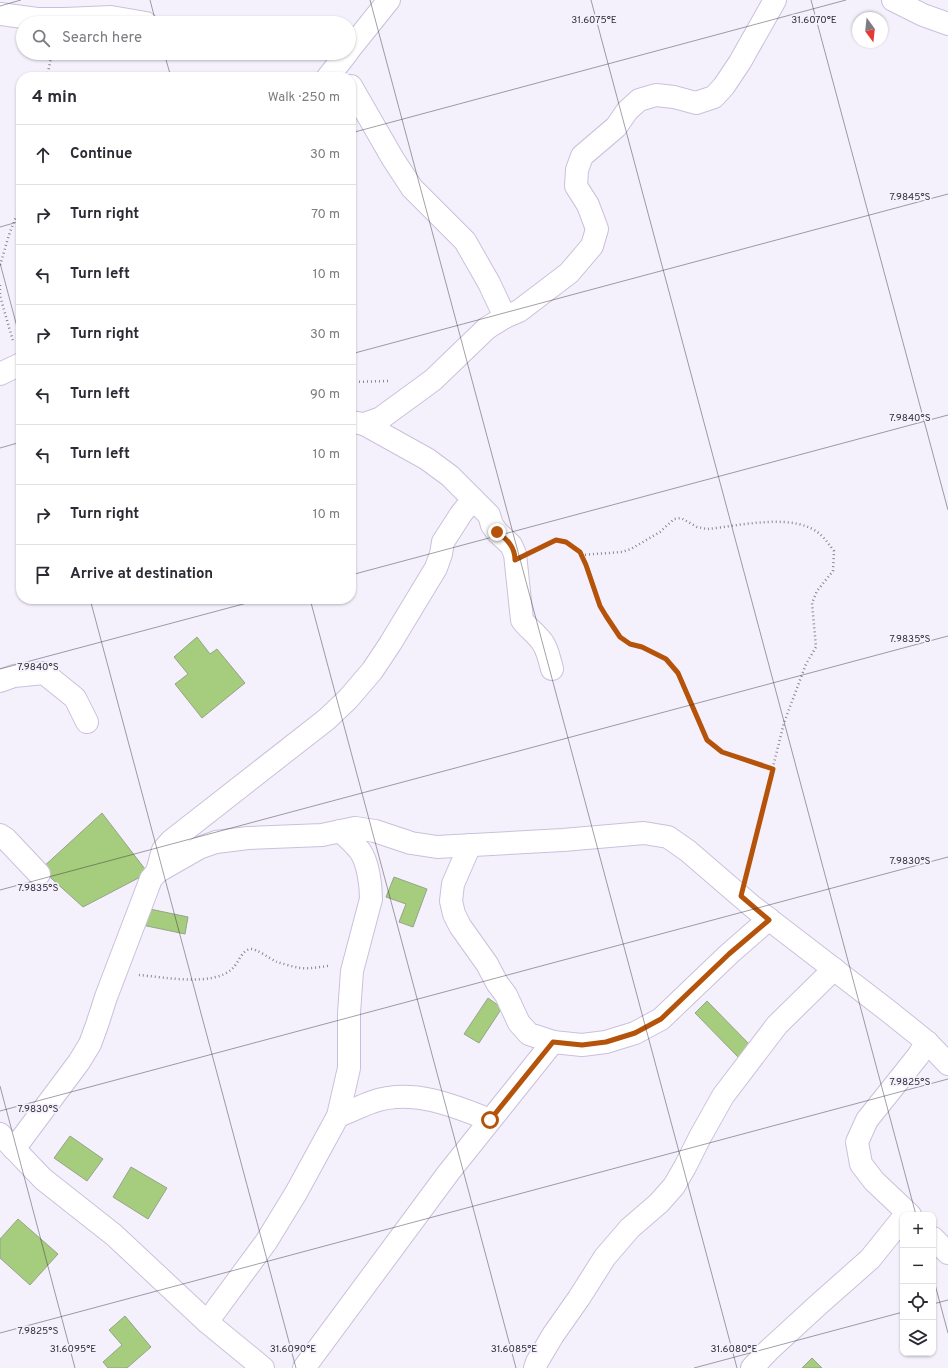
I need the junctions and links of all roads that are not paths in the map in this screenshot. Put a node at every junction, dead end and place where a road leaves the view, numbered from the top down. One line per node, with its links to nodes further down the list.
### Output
1 (388, 0): 7 (street)
2 (774, 0): 9 (street)
3 (894, 0): 6 (street)
4 (0, 14): 5 (street)
5 (16, 16)
6 (948, 24)
7 (356, 43)
8 (356, 95): 9 (street)
9 (505, 317): 12 (street)
10 (16, 366): 11 (street)
11 (0, 374)
12 (358, 423): 13 (street)
13 (473, 499): 14 (street); 20 (street)
14 (552, 669)
15 (0, 681): 16 (street)
16 (87, 722)
17 (340, 831): 19 (street); 20 (street); 27 (street)
18 (0, 835): 21 (street)
19 (470, 845): 22 (street); 24 (street)
20 (157, 872): 29 (street)
21 (39, 874)
22 (769, 920): 23 (street); 24 (street)
23 (834, 968): 25 (street); 37 (street)
24 (553, 1042): 28 (street)
25 (927, 1042): 26 (street); 30 (street)
26 (948, 1064)
27 (338, 1116): 28 (street); 34 (street)
28 (490, 1120): 36 (street)
29 (7, 1141): 34 (street)
30 (903, 1212)
31 (900, 1222): 38 (street)
32 (936, 1241): 33 (street)
33 (948, 1253)
34 (207, 1322): 35 (street)
35 (264, 1368)
36 (304, 1368)
37 (535, 1368)
38 (752, 1368)

